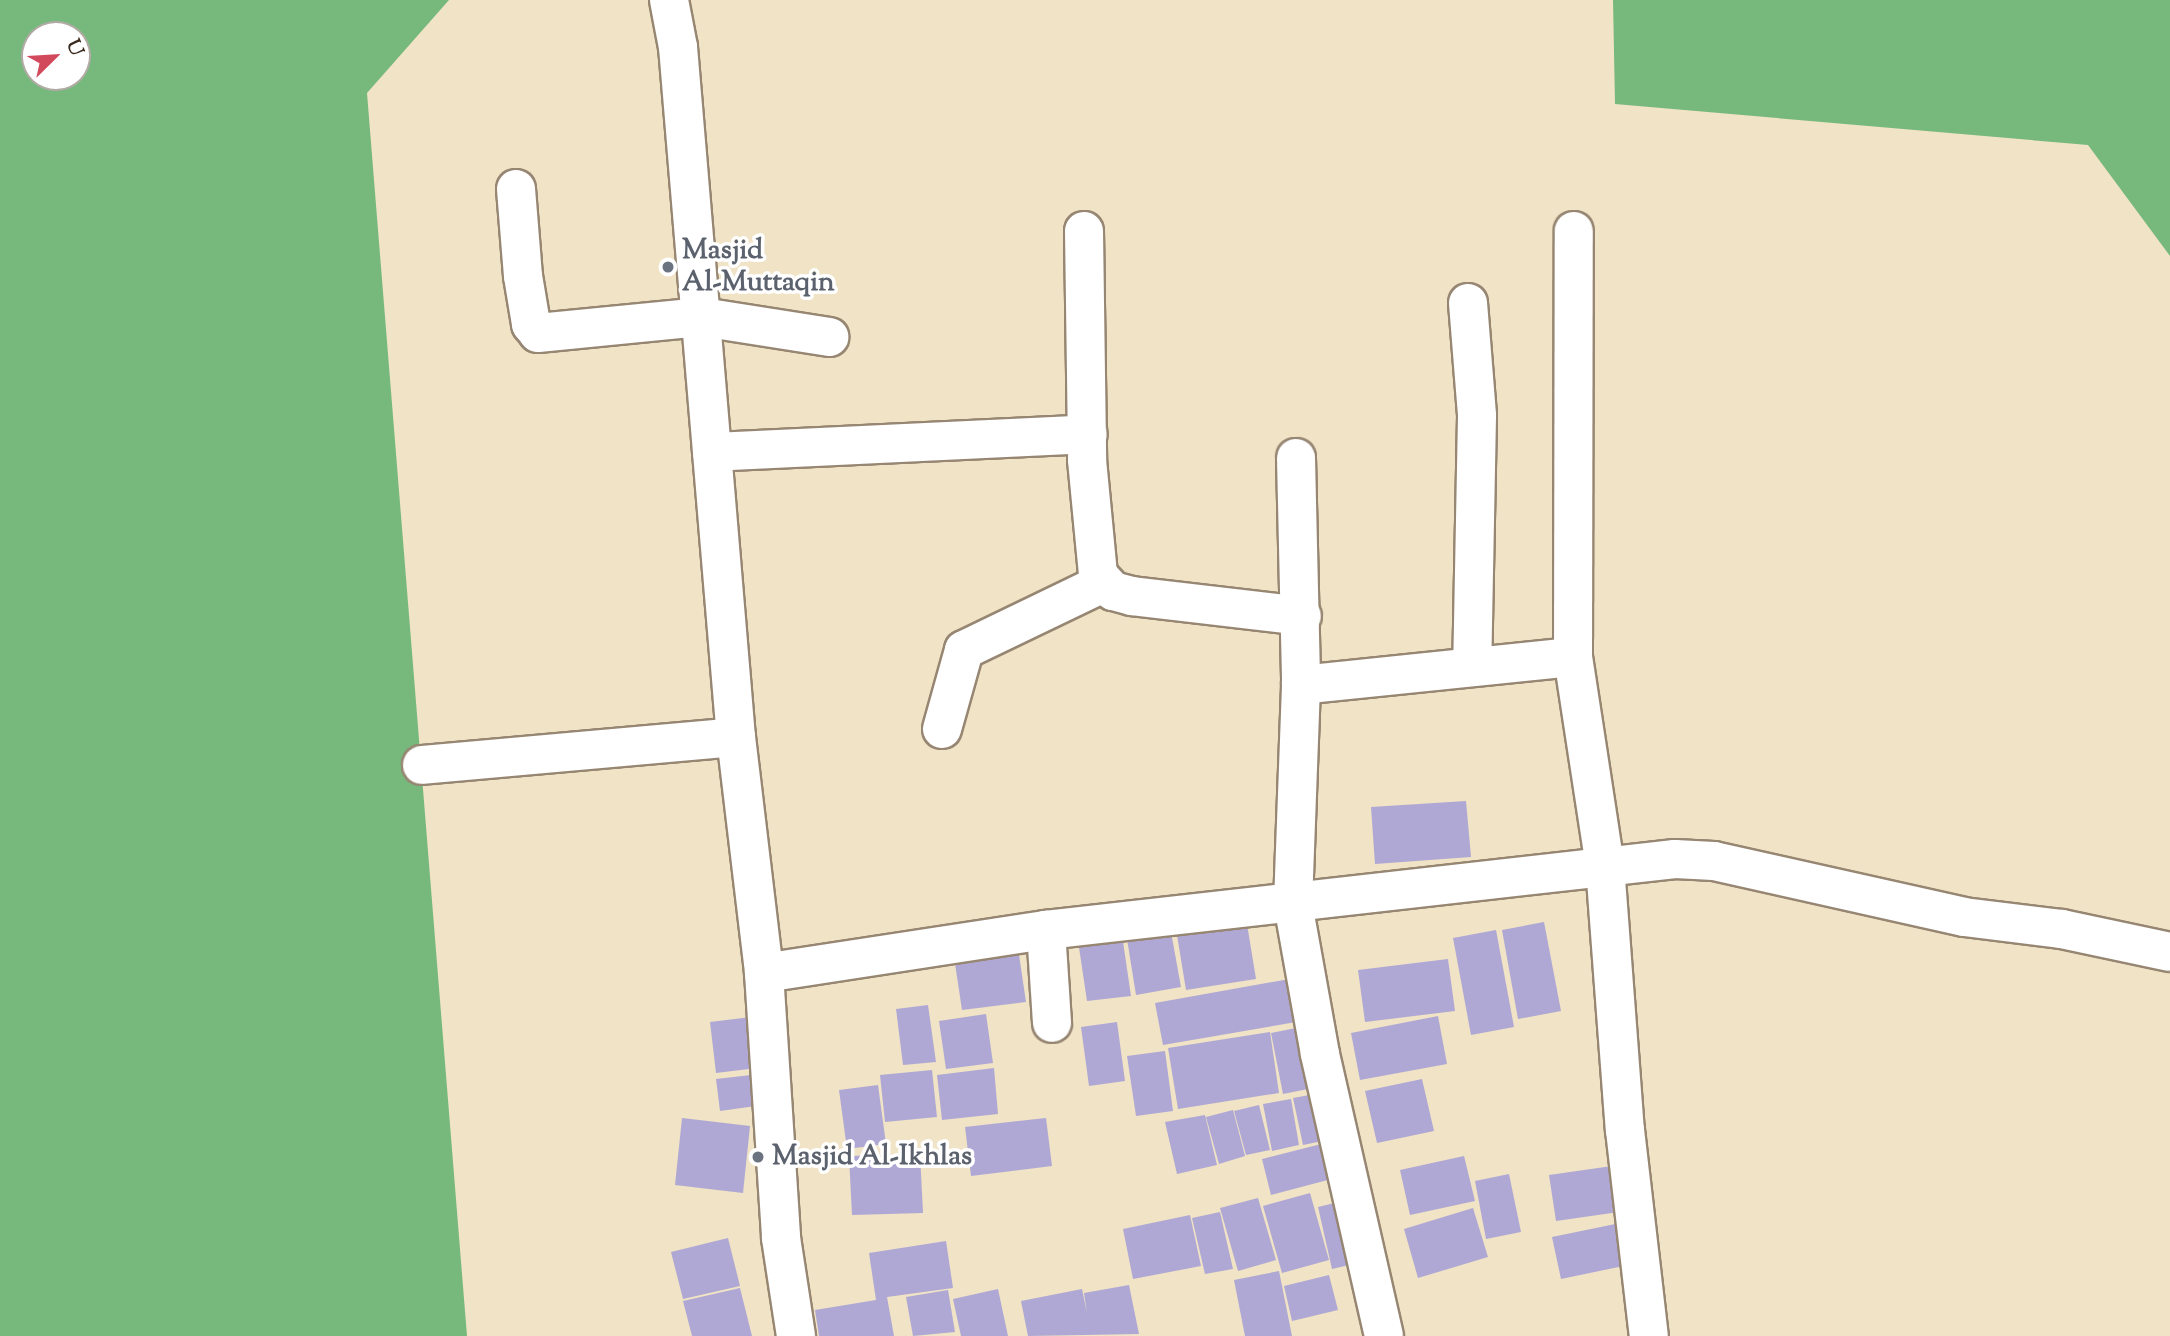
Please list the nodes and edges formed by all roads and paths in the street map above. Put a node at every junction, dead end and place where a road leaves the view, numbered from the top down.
1 (669, 0) edge
2 (516, 190) dead end
3 (1084, 231) dead end
4 (1574, 231) dead end
5 (1468, 303) dead end
6 (702, 317) junction
7 (828, 338) dead end
8 (1088, 434) junction
9 (712, 452) junction
10 (1296, 458) dead end
11 (1103, 583) junction
12 (1302, 616) junction
13 (1573, 657) junction
14 (1472, 667) junction
15 (1301, 685) junction
16 (942, 729) dead end
17 (736, 737) junction
18 (422, 765) dead end
19 (1605, 866) junction
20 (1293, 904) junction
21 (1046, 930) junction
22 (2170, 952) edge
23 (764, 973) junction
24 (1052, 1023) dead end
25 (796, 1336) edge
26 (1384, 1336) edge
27 (1649, 1336) edge

1 - 6 street
2 - 6 street
3 - 8 street
4 - 13 street
5 - 14 street
6 - 7 street
6 - 9 street
8 - 9 street
8 - 11 street
9 - 17 street
10 - 12 street
11 - 12 street
11 - 16 street
12 - 15 street
13 - 14 street
13 - 19 street
14 - 15 street
15 - 20 street
17 - 18 street
17 - 23 street
19 - 20 street
19 - 22 street
19 - 27 street
20 - 21 street
20 - 26 street
21 - 23 street
21 - 24 street
23 - 25 street

